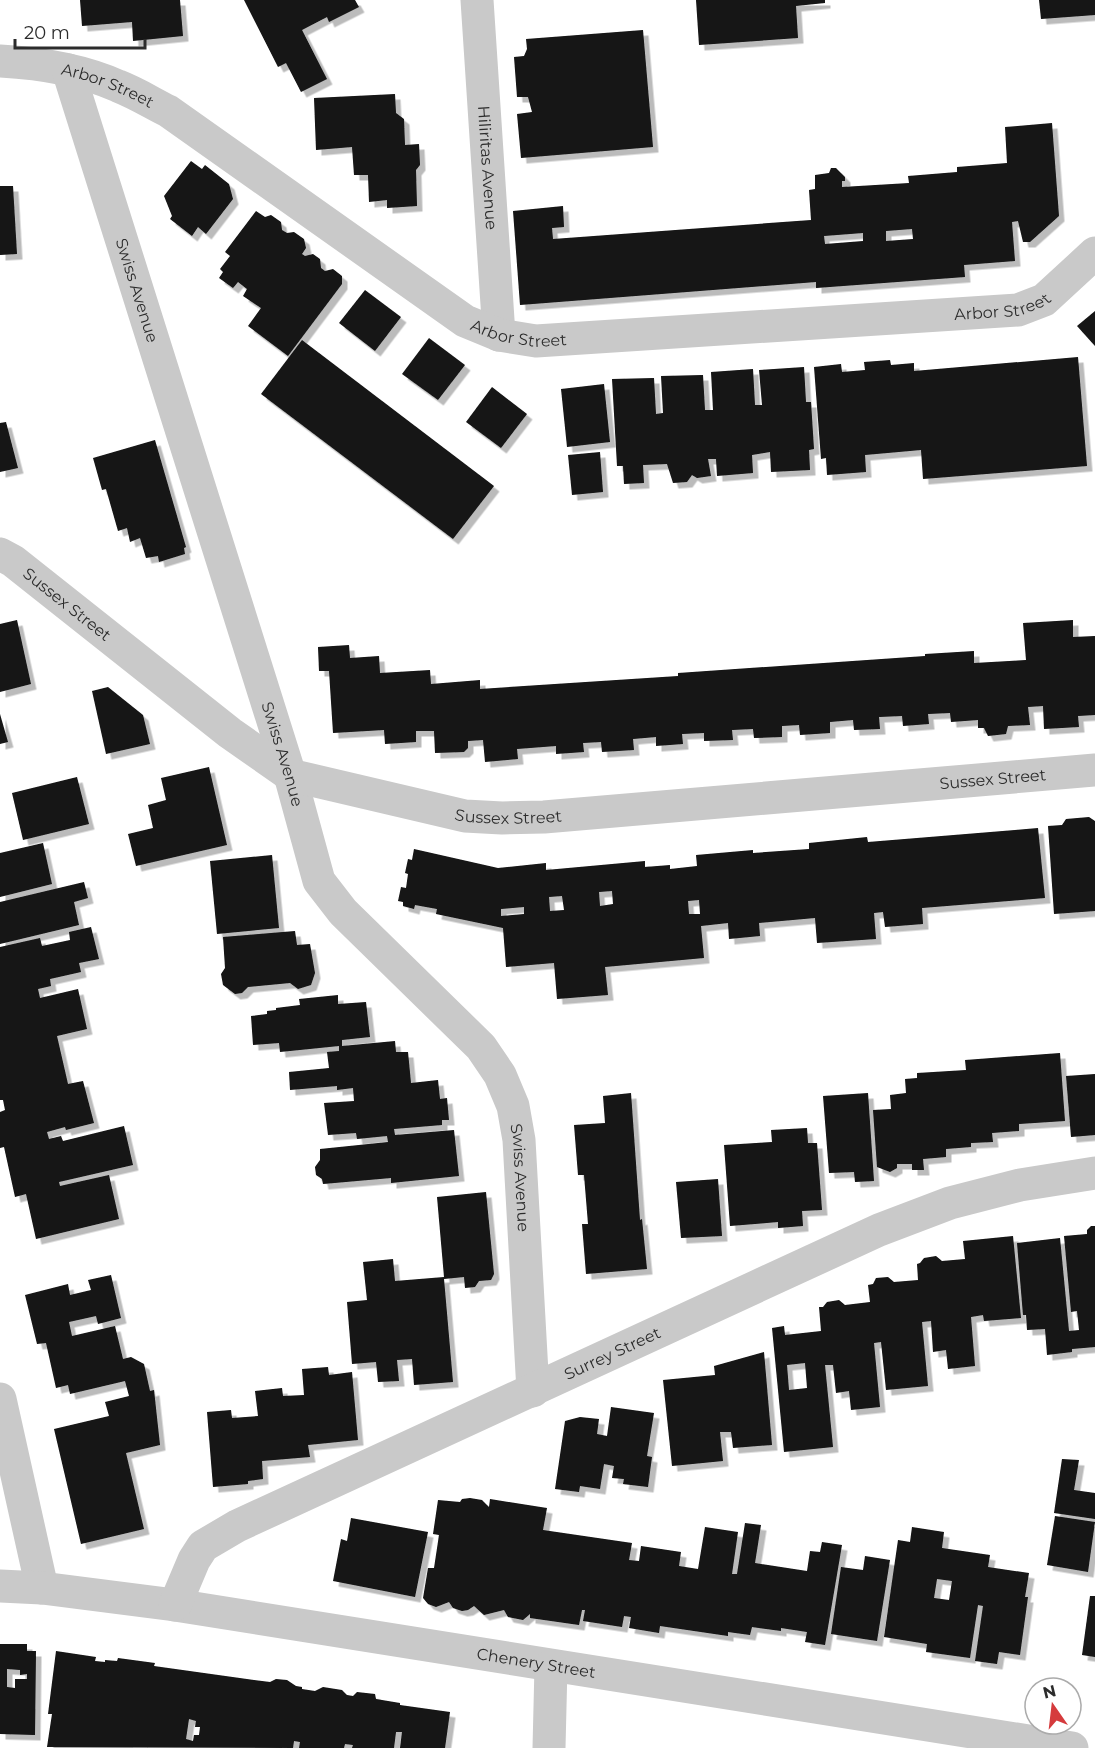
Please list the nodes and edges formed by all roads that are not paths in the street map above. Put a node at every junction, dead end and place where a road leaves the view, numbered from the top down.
1 (477, 0) edge
2 (0, 61) edge
3 (68, 70) junction
4 (1095, 253) edge
5 (499, 335) junction
6 (0, 554) edge
7 (1095, 771) edge
8 (290, 775) junction
9 (1095, 1173) edge
10 (533, 1390) junction
11 (0, 1399) edge
12 (0, 1586) edge
13 (42, 1588) junction
14 (176, 1605) junction
15 (551, 1666) junction
16 (549, 1748) edge
17 (1072, 1748) edge

1 - 5 street, Hiliritas Avenue
2 - 3 street, Arbor Street
3 - 5 street, Arbor Street
3 - 8 street, Swiss Avenue
4 - 5 street, Arbor Street
6 - 8 street, Sussex Street
7 - 8 street, Sussex Street
8 - 10 street, Swiss Avenue
9 - 10 street, Surrey Street
10 - 14 street, Surrey Street
11 - 13 street
12 - 13 street, Chenery Street
13 - 14 street, Chenery Street
14 - 15 street, Chenery Street
15 - 16 street
15 - 17 street, Chenery Street

